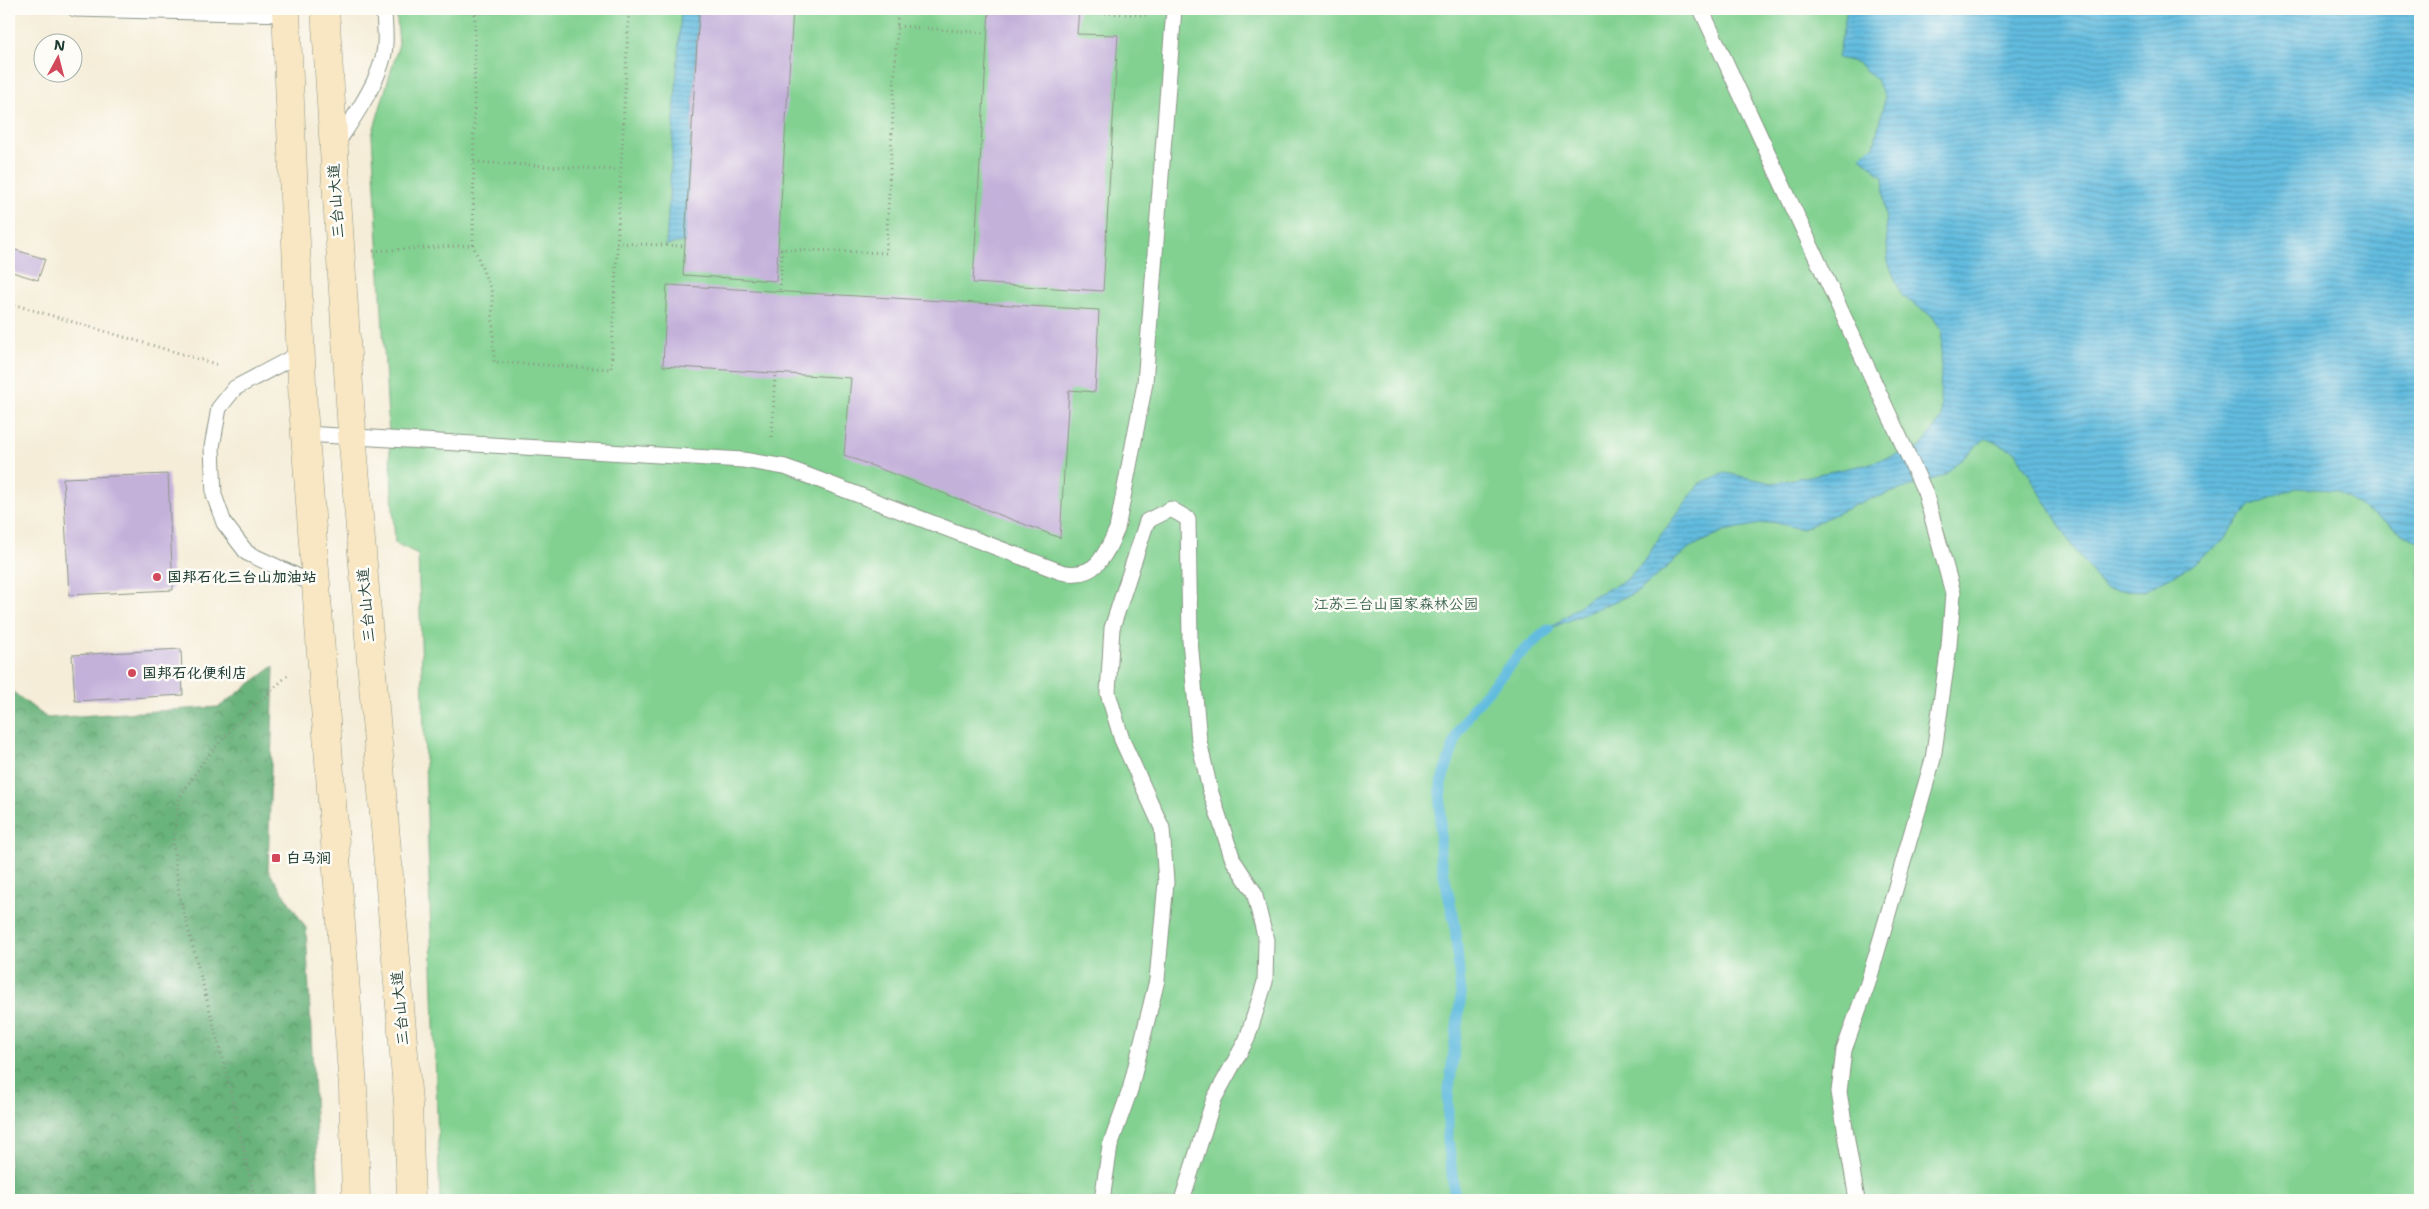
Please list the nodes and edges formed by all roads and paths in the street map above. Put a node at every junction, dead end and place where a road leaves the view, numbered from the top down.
1 (75, 9) edge
2 (325, 9) edge
3 (384, 9) edge
4 (475, 9) edge
5 (629, 9) edge
6 (898, 9) edge
7 (1701, 9) edge
8 (286, 11) edge
9 (1080, 12) dead end
10 (1173, 13) edge
11 (897, 26) junction
12 (986, 34) dead end
13 (332, 150) junction
14 (474, 162) junction
15 (619, 170) junction
16 (616, 243) junction
17 (473, 245) junction
18 (684, 246) dead end
19 (340, 254) junction
20 (780, 290) dead end
21 (9, 303) edge
22 (301, 353) junction
23 (223, 365) dead end
24 (775, 374) dead end
25 (305, 434) junction
26 (352, 436) junction
27 (770, 465) junction
28 (316, 585) junction
29 (321, 644) junction
30 (255, 1200) edge
31 (356, 1200) edge
32 (411, 1200) edge
33 (1102, 1200) edge
34 (1182, 1200) edge
35 (1856, 1200) edge

1 - 8 lane
2 - 13 main road, 三台山大道
3 - 13 lane
4 - 14 path
5 - 15 path
6 - 11 path
7 - 35 lane
8 - 22 main road
9 - 10 path
10 - 27 lane
11 - 12 path
11 - 20 path
13 - 19 main road, 三台山大道
14 - 15 path
14 - 17 path
15 - 16 path
16 - 17 path
16 - 18 path
17 - 19 path
19 - 26 main road, 三台山大道
21 - 23 path
22 - 25 main road
22 - 28 lane
24 - 27 path
25 - 26 lane
25 - 28 main road
26 - 27 lane
26 - 32 main road, 三台山大道
28 - 29 main road
29 - 30 path
29 - 31 main road
33 - 34 lane

